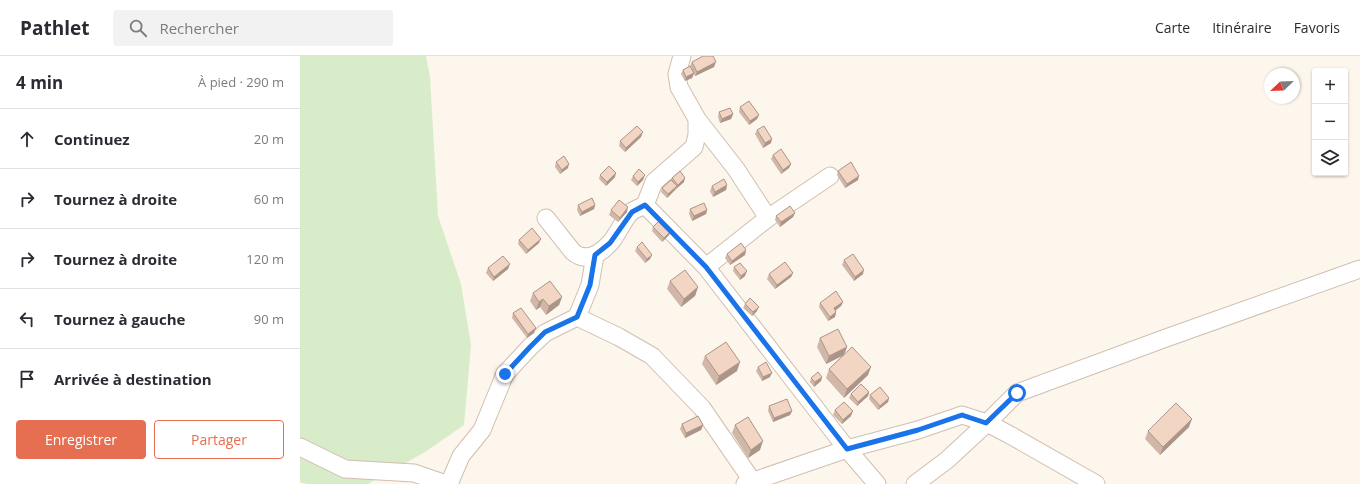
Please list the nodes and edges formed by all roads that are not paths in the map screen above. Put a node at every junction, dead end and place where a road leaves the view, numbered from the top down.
1 (682, 56) edge
2 (697, 119) junction
3 (830, 176) dead end
4 (645, 205) junction
5 (546, 218) dead end
6 (768, 218) junction
7 (595, 255) junction
8 (706, 267) junction
9 (1360, 269) edge
10 (577, 317) junction
11 (986, 423) junction
12 (300, 447) edge
13 (847, 449) junction
14 (749, 483) edge
15 (446, 484) edge
16 (449, 484) edge
17 (877, 484) edge
18 (915, 484) edge
19 (1096, 484) edge

1 - 2 street
2 - 4 street
2 - 6 street
3 - 6 street
4 - 7 street
4 - 8 street
5 - 7 street
6 - 8 street
7 - 10 street
8 - 13 street
9 - 11 street
10 - 14 street
10 - 16 street
11 - 13 street
11 - 18 street
11 - 19 street
12 - 15 street
13 - 14 street
13 - 17 street

